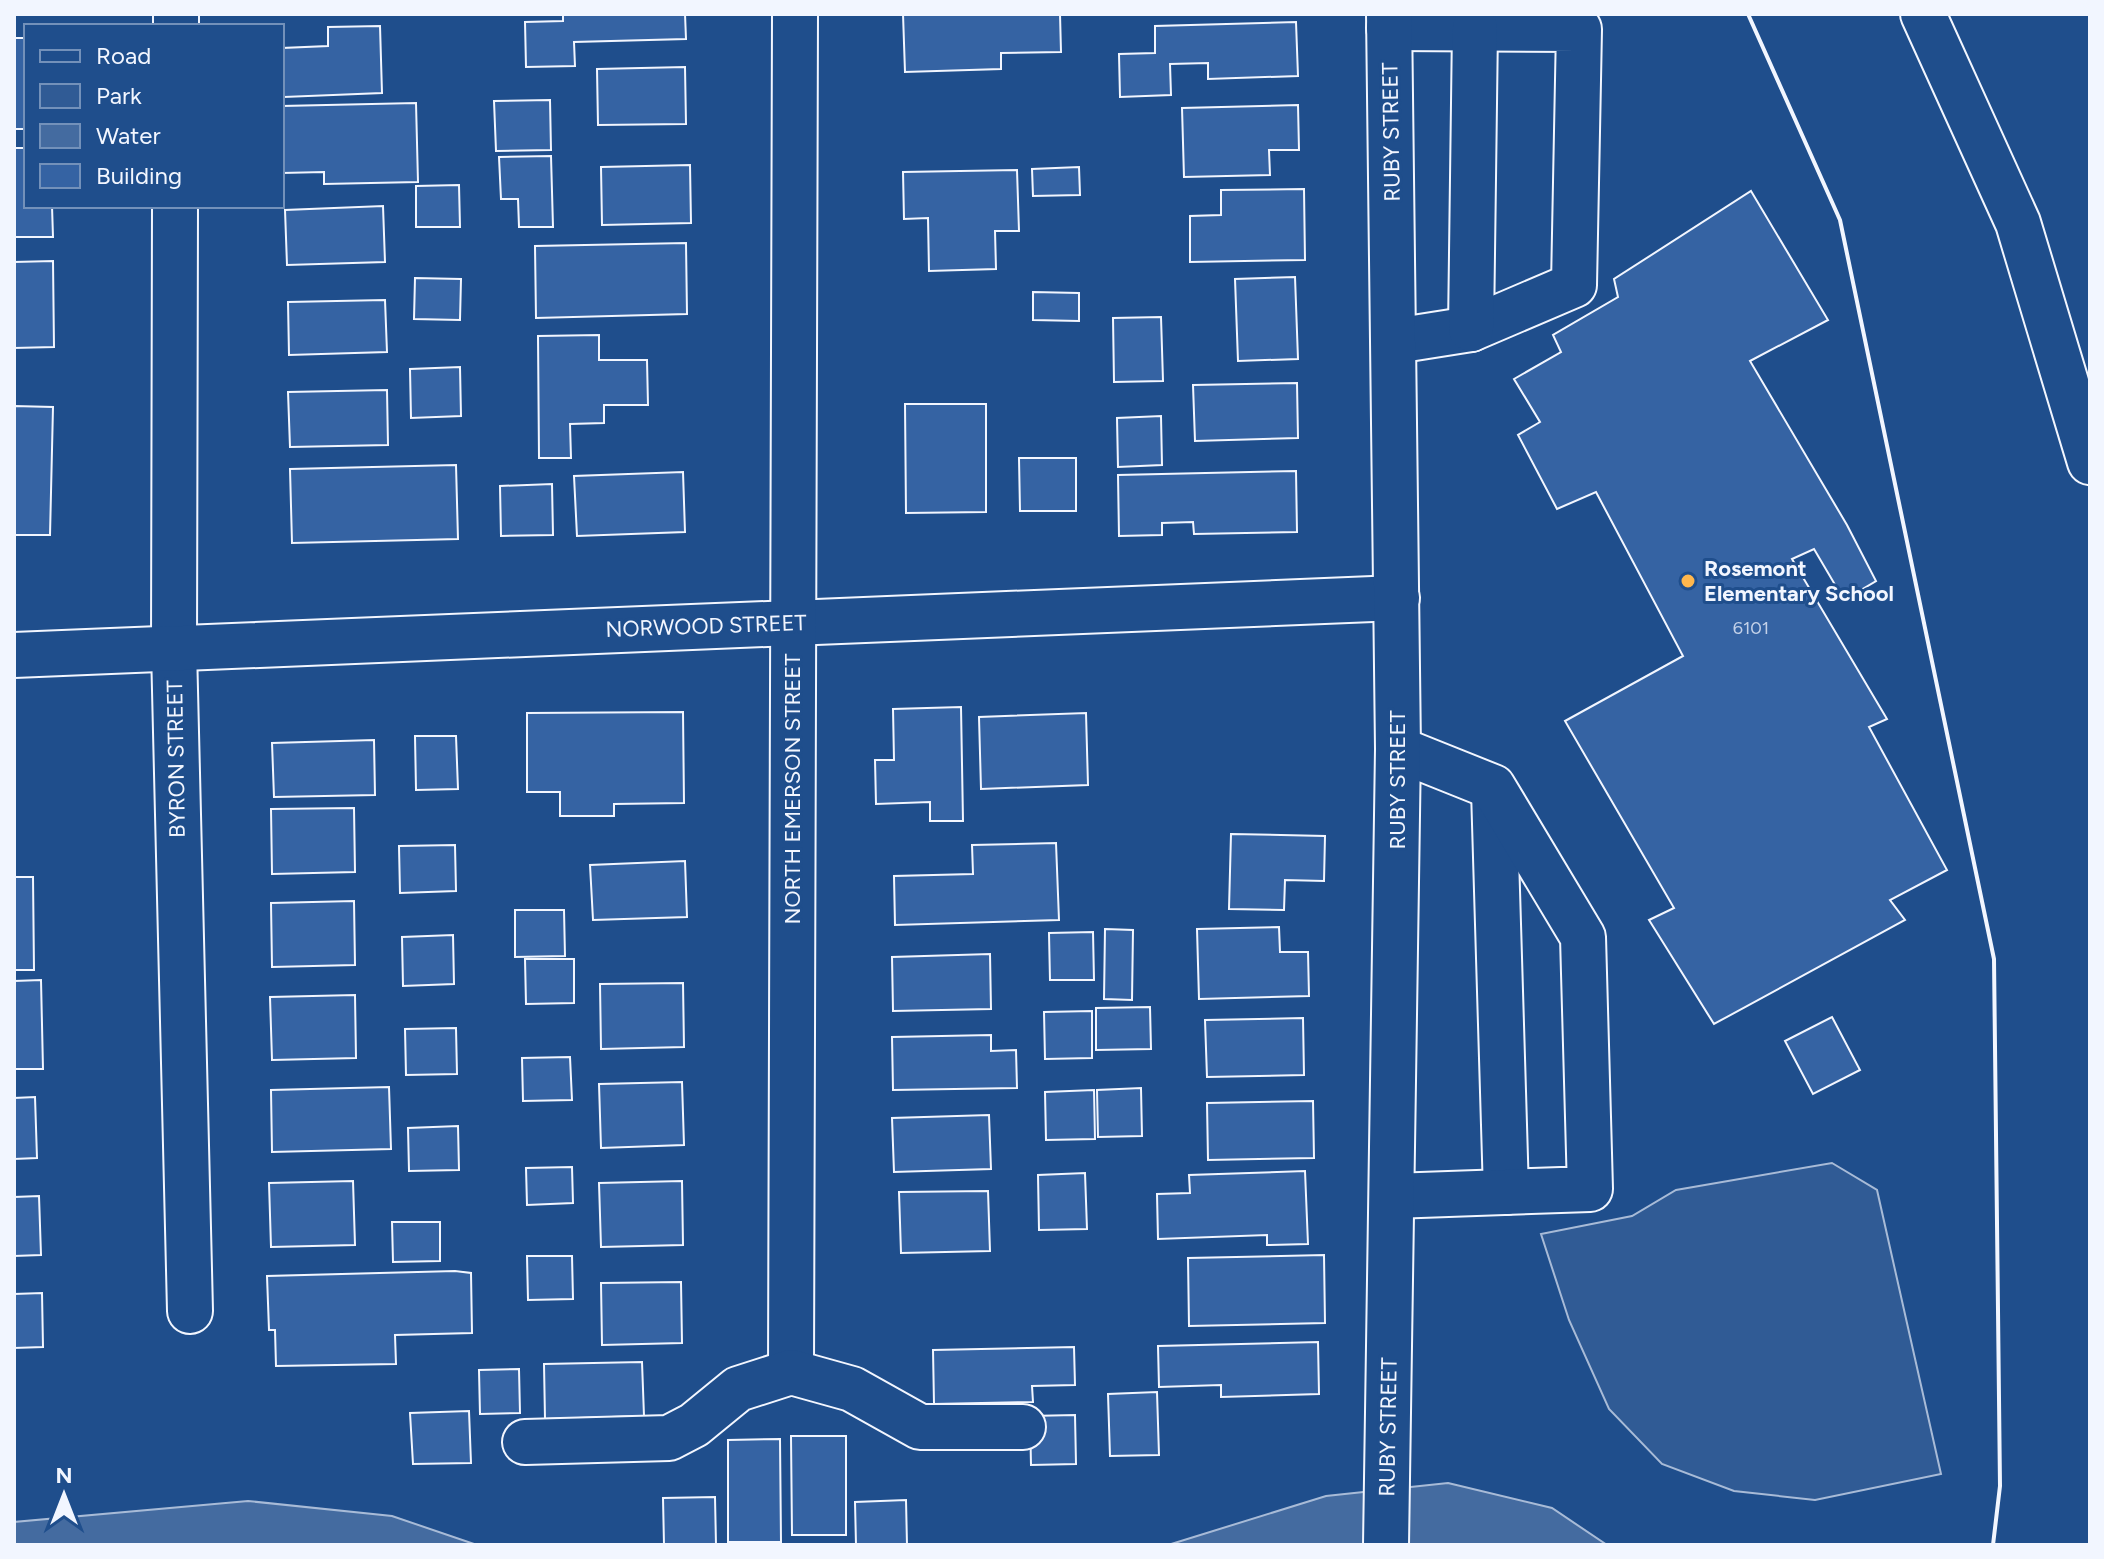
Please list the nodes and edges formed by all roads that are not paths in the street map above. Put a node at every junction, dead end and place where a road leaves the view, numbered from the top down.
1 (795, 14) edge
2 (1923, 14) edge
3 (1389, 21) edge
4 (1475, 28) junction
5 (175, 208) edge
6 (1471, 329) junction
7 (1395, 341) junction
8 (2090, 462) edge
9 (1397, 598) junction
10 (793, 623) junction
11 (174, 649) junction
12 (14, 655) edge
13 (1398, 749) junction
14 (1493, 787) junction
15 (1506, 1192) junction
16 (1392, 1196) junction
17 (190, 1311) dead end
18 (791, 1372) junction
19 (1023, 1427) dead end
20 (525, 1442) dead end
21 (1386, 1545) edge

1 - 10 main road, NORTH EMERSON STREET
2 - 8 main road
3 - 4 main road
3 - 7 main road, RUBY STREET
4 - 6 main road
4 - 6 main road
5 - 11 main road, BYRON STREET
6 - 7 main road
7 - 9 main road, RUBY STREET
9 - 10 main road, NORWOOD STREET
9 - 13 main road, RUBY STREET
10 - 11 main road, NORWOOD STREET
10 - 18 main road, NORTH EMERSON STREET
11 - 12 main road, NORWOOD STREET
11 - 17 main road, BYRON STREET
13 - 14 main road
13 - 16 main road, RUBY STREET
14 - 15 main road
14 - 15 main road
15 - 16 main road
16 - 21 main road, RUBY STREET
18 - 19 main road
18 - 20 main road

